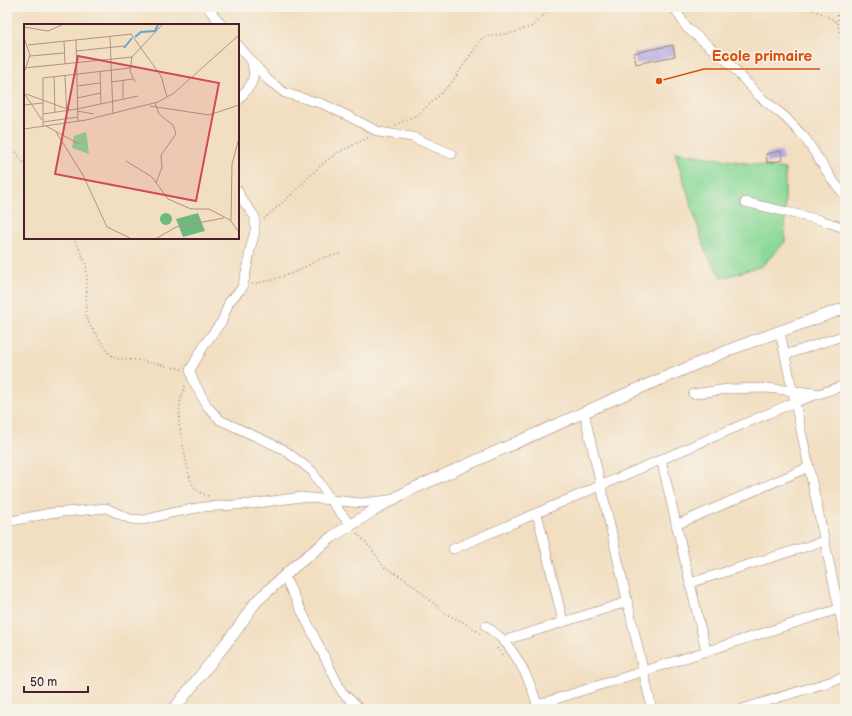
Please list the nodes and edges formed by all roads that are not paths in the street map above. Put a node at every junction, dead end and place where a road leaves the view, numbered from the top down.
1 (207, 7) edge
2 (674, 7) edge
3 (221, 24) edge
4 (239, 46) edge
5 (252, 61) junction
6 (239, 98) edge
7 (452, 154) dead end
8 (239, 193) edge
9 (845, 195) edge
10 (745, 202) dead end
11 (845, 228) edge
12 (845, 308) edge
13 (780, 332) junction
14 (845, 335) edge
15 (784, 355) junction
16 (845, 386) edge
17 (845, 390) edge
18 (792, 391) junction
19 (828, 391) junction
20 (693, 394) dead end
21 (795, 402) junction
22 (584, 412) junction
23 (661, 459) junction
24 (809, 467) junction
25 (600, 485) junction
26 (330, 499) junction
27 (391, 500) junction
28 (537, 512) junction
29 (7, 522) edge
30 (350, 525) junction
31 (676, 525) junction
32 (824, 541) junction
33 (453, 549) dead end
34 (284, 576) junction
35 (690, 583) junction
36 (628, 602) junction
37 (842, 608) edge
38 (563, 622) junction
39 (484, 630) road end
40 (845, 637) edge
41 (503, 641) junction
42 (706, 651) junction
43 (643, 671) junction
44 (845, 677) edge
45 (537, 707) edge
46 (174, 709) edge
47 (360, 709) edge
48 (652, 709) edge
49 (742, 709) edge

1 - 3 street
2 - 9 street
4 - 5 street
5 - 6 street
5 - 7 street
8 - 26 street
10 - 11 street
12 - 13 street
13 - 15 street
13 - 22 street
14 - 15 street
15 - 18 street
16 - 19 street
17 - 19 street
18 - 19 street
18 - 20 street
18 - 21 street
19 - 21 street
21 - 23 street
21 - 24 street
22 - 25 street
22 - 27 street
23 - 25 street
23 - 31 street
24 - 31 street
24 - 32 street
25 - 28 street
25 - 36 street
26 - 27 street
26 - 29 street
26 - 30 street
27 - 30 street
28 - 33 street
28 - 38 street
30 - 34 street
31 - 35 street
32 - 35 street
32 - 37 street
34 - 46 street
34 - 47 street
35 - 42 street
36 - 38 street
36 - 43 street
37 - 40 street
37 - 42 street
38 - 41 street
39 - 41 street
41 - 45 street
42 - 43 street
43 - 45 street
43 - 48 street
44 - 49 street

